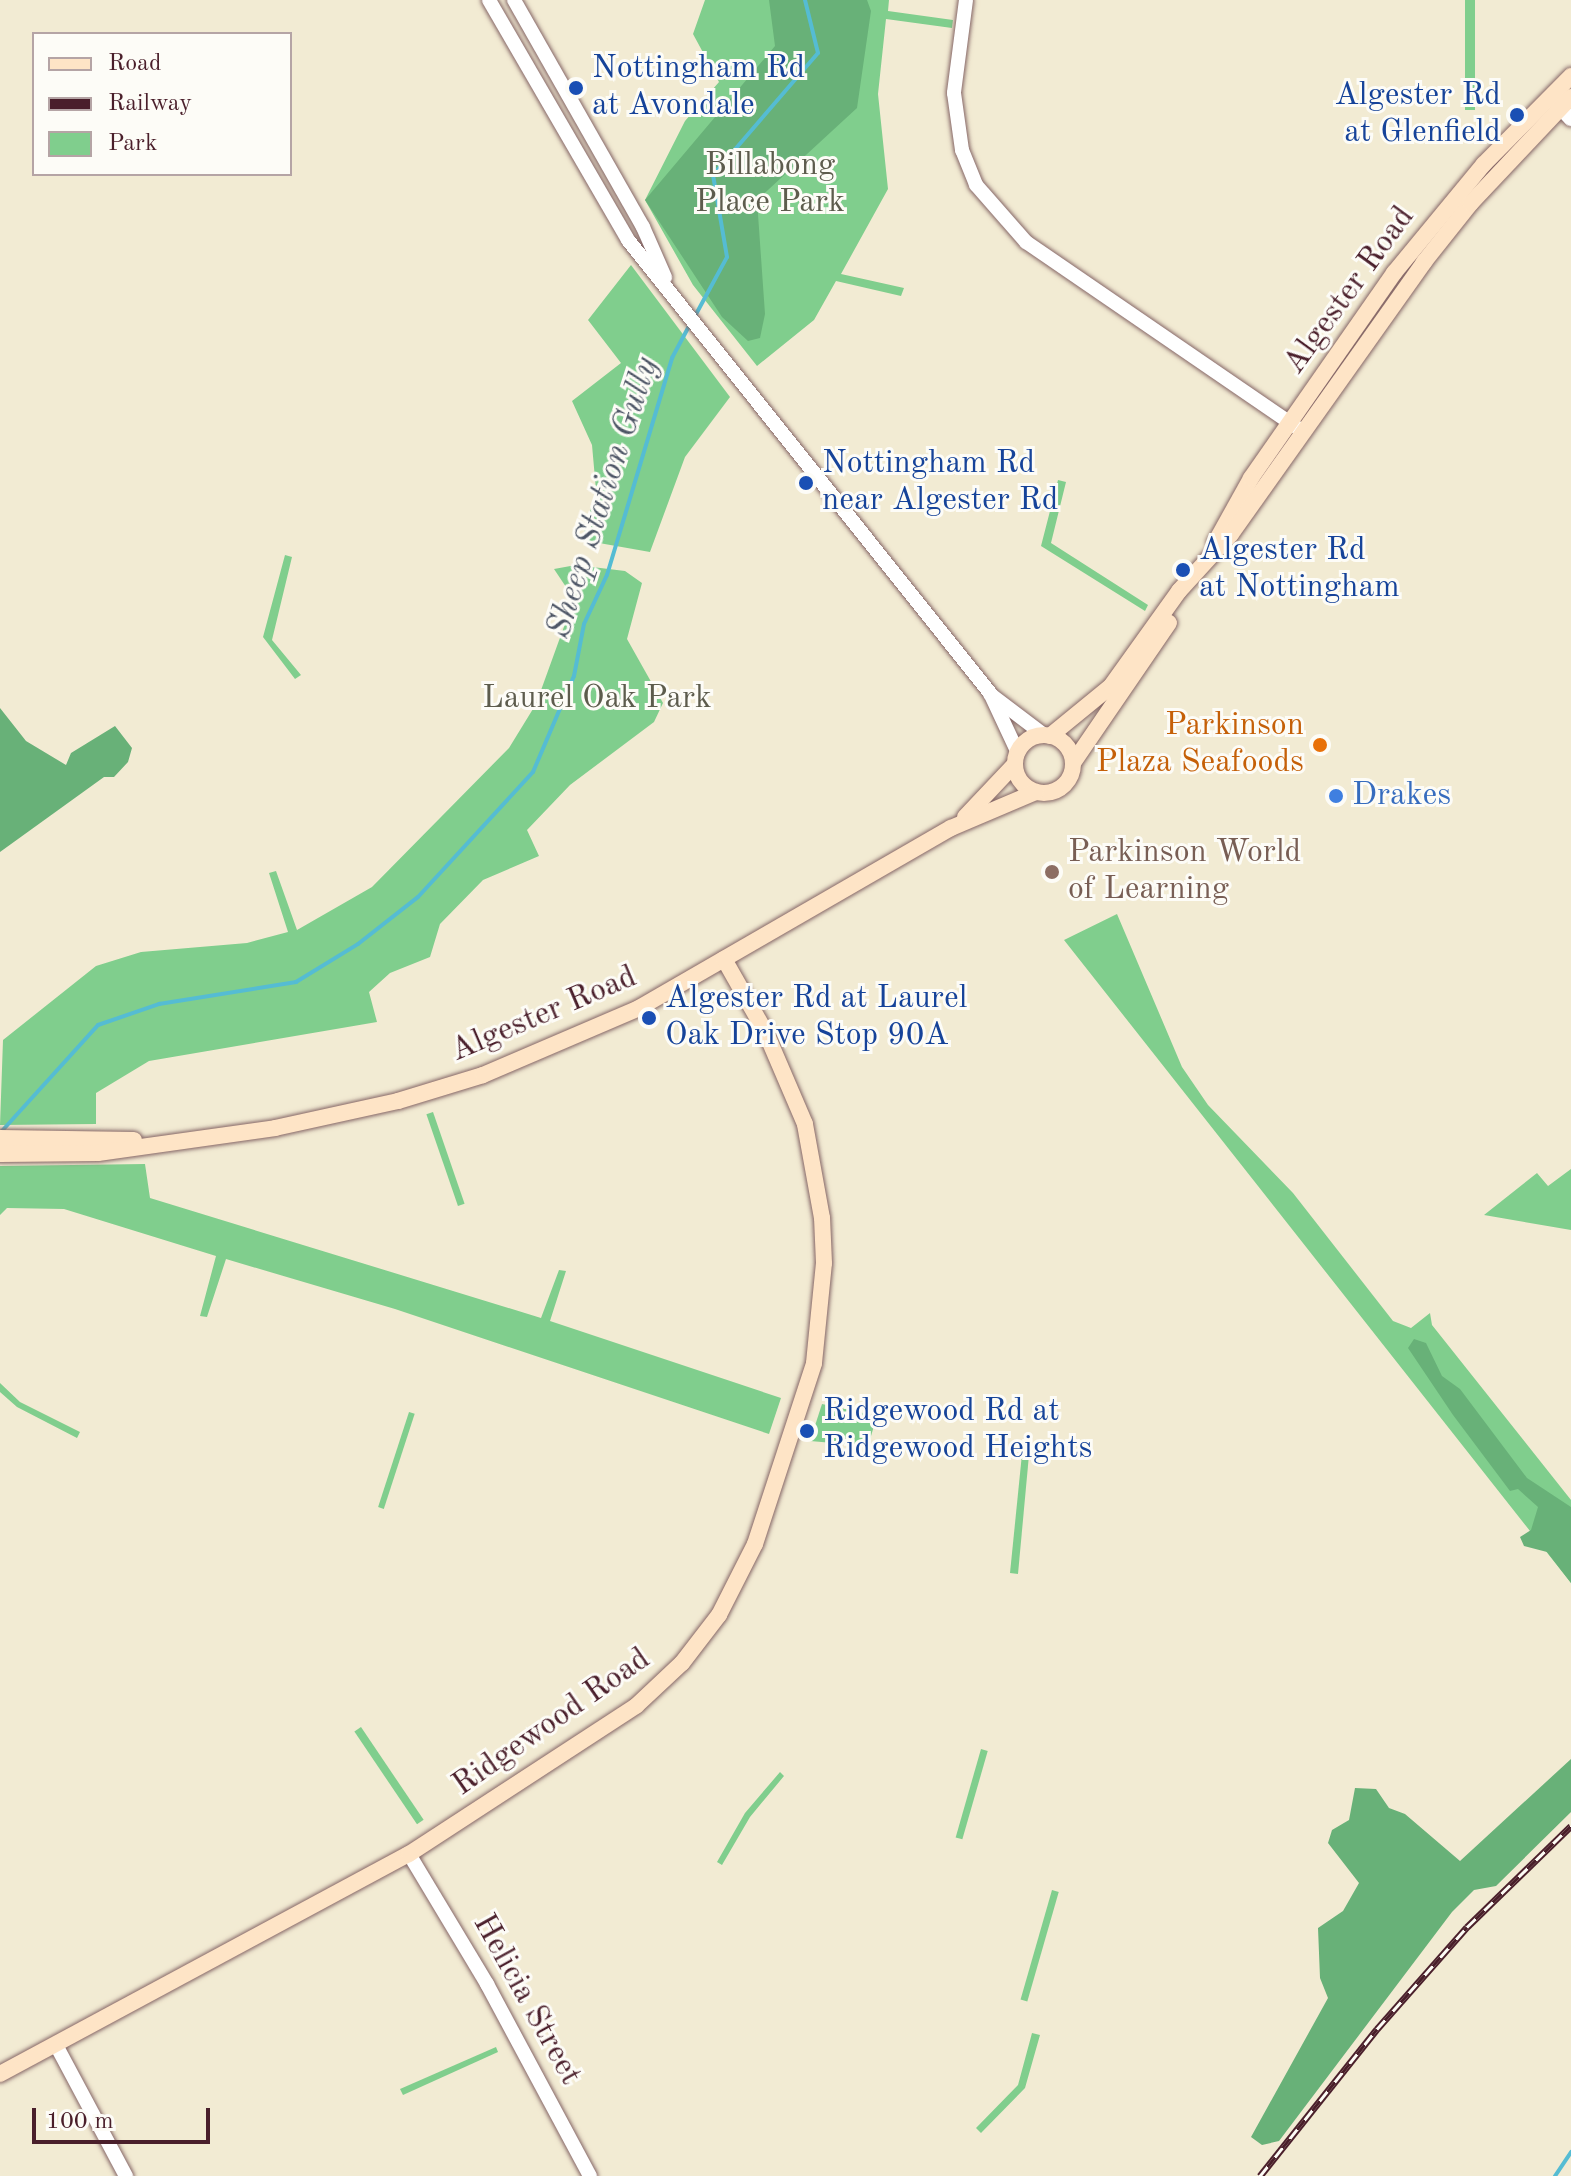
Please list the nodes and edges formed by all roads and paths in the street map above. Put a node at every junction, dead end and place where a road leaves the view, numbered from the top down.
1 (489, 0) edge
2 (514, 0) edge
3 (966, 0) edge
4 (1571, 76) edge
5 (1563, 105) edge
6 (672, 292) junction
7 (1296, 427) junction
8 (1193, 580) junction
9 (990, 693) junction
10 (1047, 736) junction
11 (1016, 758) junction
12 (1073, 763) junction
13 (1036, 792) junction
14 (951, 828) junction
15 (724, 959) junction
16 (0, 1138) edge
17 (169, 1142) junction
18 (7, 1155) edge
19 (409, 1854) junction
20 (56, 2045) junction
21 (0, 2074) edge
22 (126, 2176) edge
23 (590, 2176) edge

1 - 6 street
2 - 6 street
3 - 7 street
4 - 5 main road, Algester Road
5 - 7 main road, Algester Road
6 - 9 street
7 - 8 main road, Algester Road
8 - 10 main road, Algester Road
8 - 12 main road, Algester Road
9 - 10 street
9 - 11 street
10 - 11 main road
10 - 12 main road
11 - 13 main road
11 - 14 main road, Algester Road
12 - 13 main road
13 - 14 main road, Algester Road
14 - 15 main road, Algester Road
15 - 17 main road, Algester Road
15 - 19 main road, Ridgewood Road
16 - 17 main road, Algester Road
17 - 18 main road, Algester Road
19 - 20 main road, Ridgewood Road
19 - 23 street, Helicia Street
20 - 21 main road, Ridgewood Road
20 - 22 street

